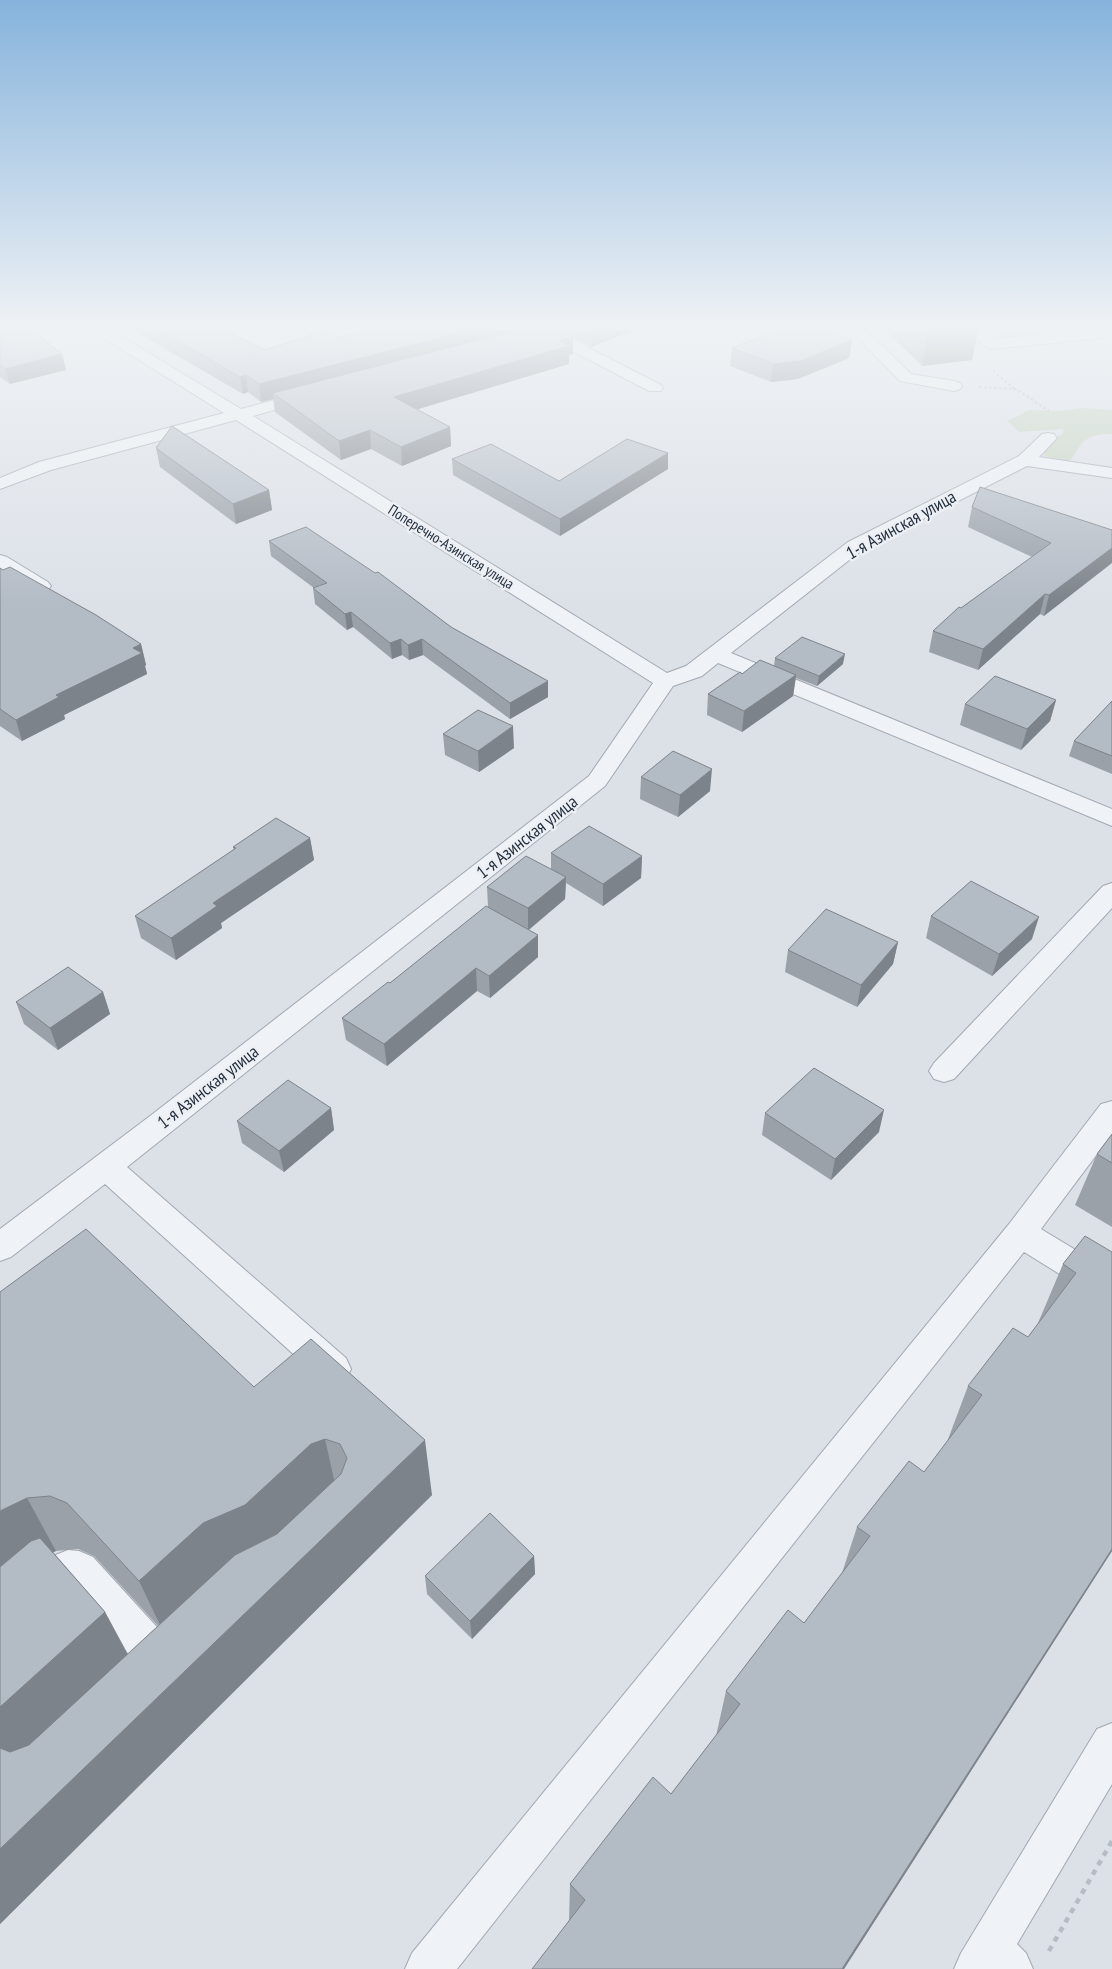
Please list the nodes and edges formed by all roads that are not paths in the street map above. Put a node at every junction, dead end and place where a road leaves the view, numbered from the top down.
1 (212, 421) edge
2 (249, 421) edge
3 (1048, 438) road end
4 (1025, 460) junction
5 (1112, 473) edge
6 (0, 484) edge
7 (0, 561) edge
8 (60, 597) edge
9 (715, 654) junction
10 (664, 681) junction
11 (1112, 818) edge
12 (1112, 892) edge
13 (944, 1071) dead end
14 (1112, 1112) edge
15 (105, 1166) junction
16 (1020, 1233) junction
17 (0, 1247) edge
18 (1112, 1289) edge
19 (358, 1391) edge
20 (0, 1617) edge
21 (162, 1662) edge
22 (1112, 1744) edge
23 (1005, 1962) edge
24 (428, 1969) edge

1 - 6 street
2 - 10 street, Поперечно-Азинская улица
3 - 4 street, 1-я Азинская улица
4 - 5 street
4 - 9 street, 1-я Азинская улица
7 - 8 street
9 - 10 street, 1-я Азинская улица
9 - 11 street
10 - 15 street, 1-я Азинская улица
12 - 13 street
14 - 16 street
15 - 17 street, 1-я Азинская улица
15 - 19 street
16 - 18 street
16 - 24 street
20 - 21 street
22 - 23 street

